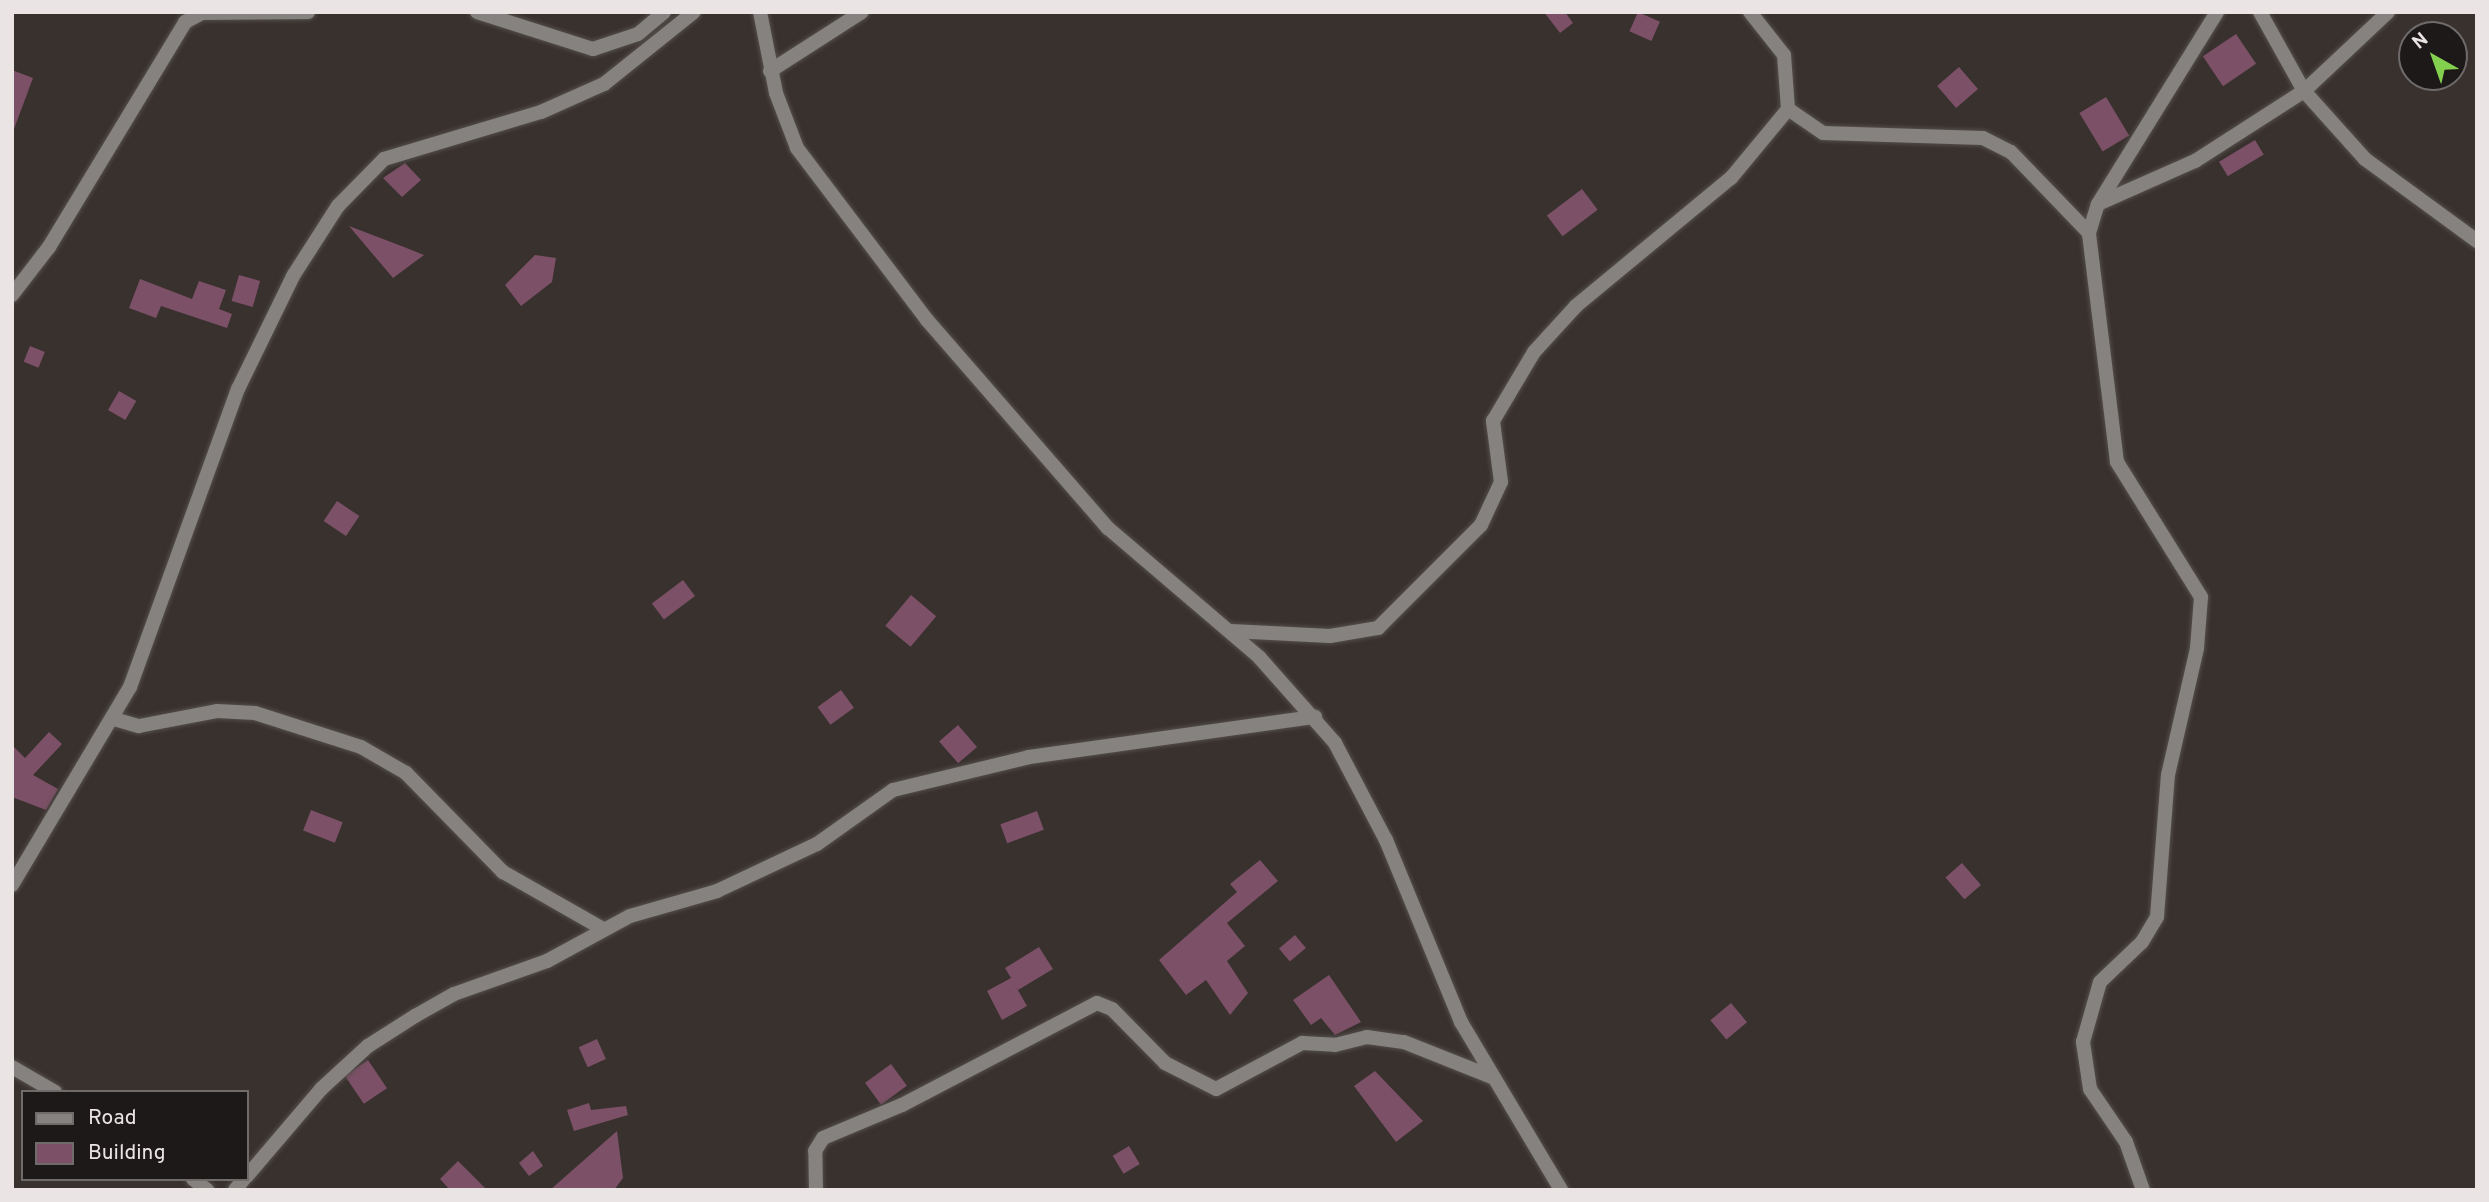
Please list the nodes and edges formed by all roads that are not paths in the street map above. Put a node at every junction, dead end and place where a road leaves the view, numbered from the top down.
1 (308, 12) edge
2 (477, 12) edge
3 (663, 12) edge
4 (694, 12) edge
5 (760, 12) edge
6 (862, 12) edge
7 (1751, 12) edge
8 (2217, 12) edge
9 (2260, 12) edge
10 (2388, 12) edge
11 (770, 71) junction
12 (2304, 92) junction
13 (1788, 109) junction
14 (2098, 204) junction
15 (2089, 233) junction
16 (2477, 241) edge
17 (12, 295) edge
18 (1231, 631) junction
19 (1315, 716) junction
20 (114, 719) junction
21 (12, 886) edge
22 (603, 929) junction
23 (12, 1067) edge
24 (1492, 1077) junction
25 (52, 1090) edge
26 (248, 1175) edge
27 (816, 1190) edge
28 (1561, 1190) edge
29 (2143, 1190) edge

1 - 17 street
2 - 3 street
4 - 20 street
5 - 11 street
6 - 11 street
7 - 13 street
8 - 14 street
9 - 12 street
10 - 12 street
11 - 18 street
12 - 14 street
12 - 16 street
13 - 15 street
13 - 18 street
14 - 15 street
15 - 29 street
18 - 19 street
19 - 22 street
19 - 24 street
20 - 21 street
20 - 22 street
22 - 26 street
23 - 25 street
24 - 27 street
24 - 28 street

